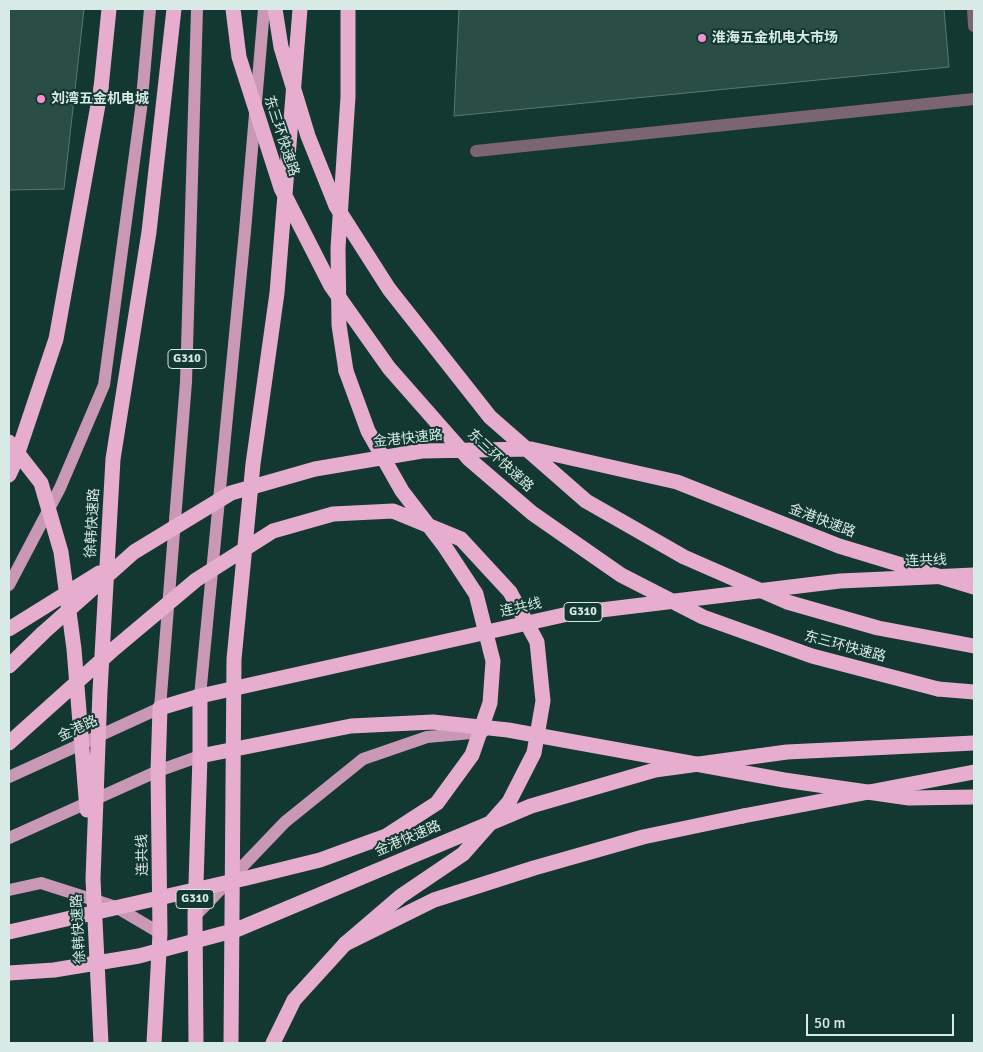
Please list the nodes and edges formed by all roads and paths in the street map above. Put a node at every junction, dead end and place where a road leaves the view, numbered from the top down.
1 (109, 9) edge
2 (150, 9) edge
3 (174, 9) edge
4 (197, 9) edge
5 (233, 9) edge
6 (264, 9) edge
7 (275, 9) edge
8 (300, 9) edge
9 (348, 9) edge
10 (973, 9) edge
11 (974, 26) edge
12 (974, 99) edge
13 (476, 151) dead end
14 (9, 442) edge
15 (9, 475) edge
16 (134, 552) junction
17 (974, 575) edge
18 (9, 585) edge
19 (974, 587) edge
20 (9, 628) edge
21 (974, 646) edge
22 (9, 666) edge
23 (974, 692) edge
24 (200, 696) junction
25 (160, 708) junction
26 (508, 730) junction
27 (9, 743) edge
28 (974, 743) edge
29 (200, 756) junction
30 (158, 771) junction
31 (974, 772) edge
32 (9, 777) edge
33 (974, 797) edge
34 (9, 838) edge
35 (93, 879) junction
36 (9, 890) edge
37 (195, 916) junction
38 (9, 932) edge
39 (160, 934) junction
40 (344, 944) junction
41 (9, 972) edge
42 (101, 1043) edge
43 (154, 1043) edge
44 (196, 1043) edge
45 (230, 1043) edge
46 (273, 1043) edge

1 - 15 highway, bridge
2 - 18 main road
3 - 35 highway, 徐韩快速路, bridge
4 - 25 main road, G310
5 - 23 highway, 东三环快速路, bridge
6 - 24 main road
7 - 21 highway, 东三环快速路, bridge
8 - 45 highway, bridge
9 - 38 highway, bridge
10 - 11 street
12 - 13 street
14 - 35 highway, bridge
16 - 19 highway, 金港快速路, bridge
16 - 20 highway, bridge
16 - 22 highway, 金港快速路, bridge
17 - 24 highway, 连共线 / G310
24 - 25 highway, 连共线 / G310
24 - 29 highway, G310
25 - 30 highway, 连共线 / G310
25 - 32 main road, 金港路
26 - 29 highway
26 - 33 highway
26 - 37 main road
27 - 40 highway, bridge
28 - 41 highway, 金港快速路, bridge
29 - 30 main road
29 - 37 highway, G310
30 - 34 main road
30 - 39 highway, 连共线 / G310
31 - 40 highway, bridge
35 - 42 highway, 徐韩快速路, bridge
36 - 39 main road
37 - 44 highway, G310
39 - 43 highway, 连共线 / G310
40 - 46 highway

